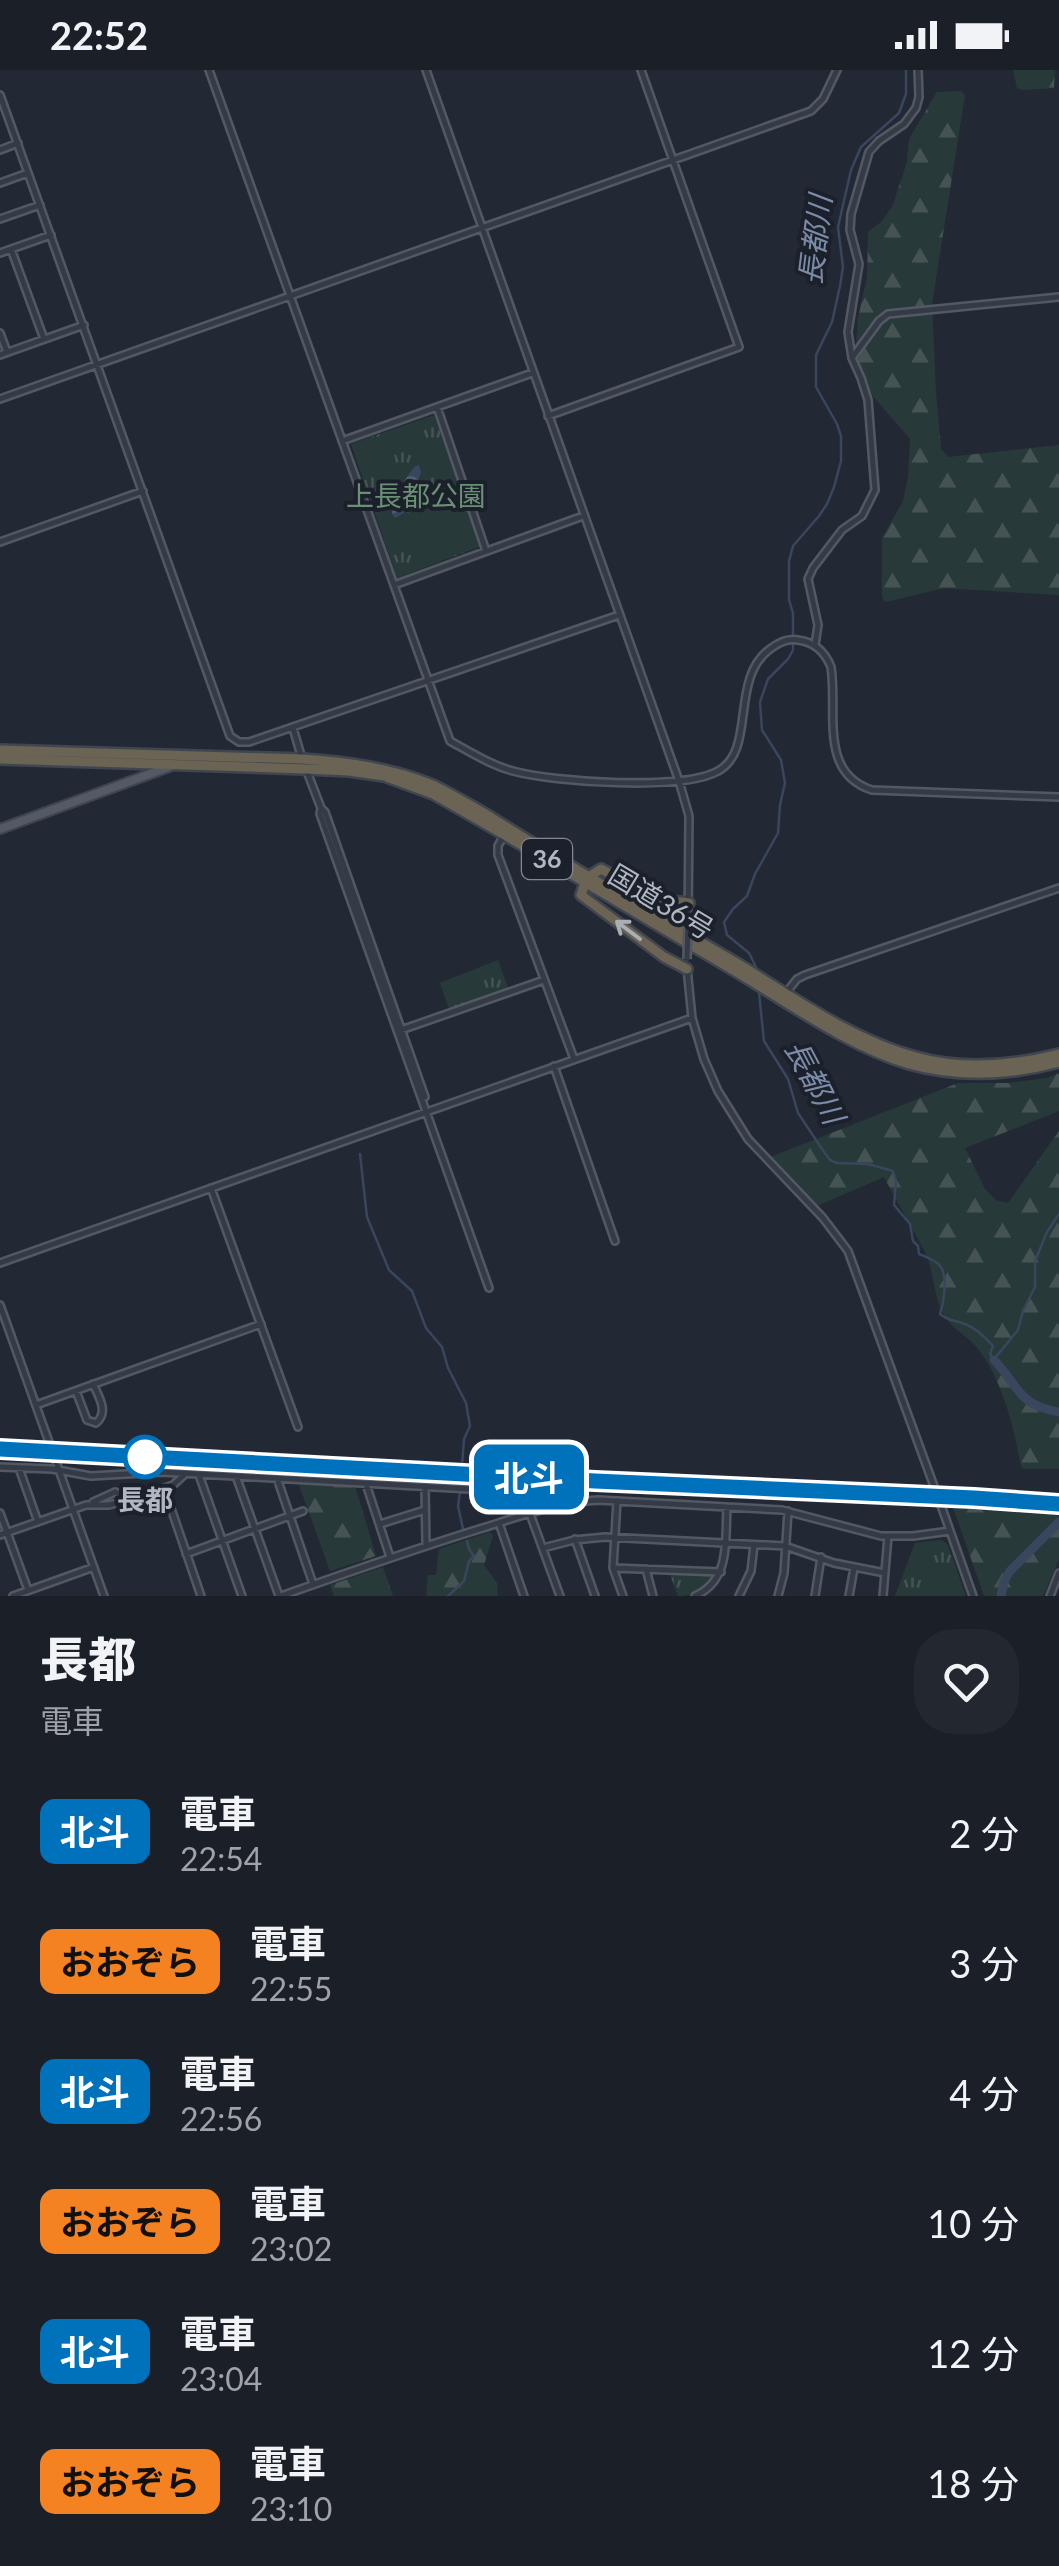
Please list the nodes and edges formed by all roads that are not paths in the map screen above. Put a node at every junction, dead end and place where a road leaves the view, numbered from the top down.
1 (209, 70) edge
2 (426, 70) edge
3 (640, 70) edge
4 (837, 70) edge
5 (918, 70) edge
6 (0, 96) edge
7 (3, 115) edge
8 (18, 144) junction
9 (0, 150) edge
10 (673, 161) junction
11 (28, 173) junction
12 (0, 183) edge
13 (40, 205) junction
14 (0, 219) edge
15 (483, 228) junction
16 (51, 234) junction
17 (11, 248) junction
18 (0, 252) edge
19 (289, 295) junction
20 (1059, 296) edge
21 (84, 324) junction
22 (0, 333) edge
23 (44, 339) junction
24 (4, 354) edge
25 (852, 358) junction
26 (98, 363) junction
27 (533, 372) junction
28 (0, 398) edge
29 (436, 407) junction
30 (548, 416) junction
31 (342, 441) junction
32 (143, 491) junction
33 (583, 516) junction
34 (0, 542) edge
35 (486, 551) junction
36 (394, 585) junction
37 (619, 616) junction
38 (816, 645) junction
39 (428, 682) junction
40 (293, 728) junction
41 (0, 750) edge
42 (186, 757) junction
43 (0, 759) edge
44 (304, 764) junction
45 (174, 765) junction
46 (678, 781) junction
47 (1059, 797) edge
48 (0, 830) edge
49 (506, 832) junction
50 (587, 879) junction
51 (1059, 888) edge
52 (689, 903) junction
53 (687, 964) junction
54 (544, 980) junction
55 (786, 993) junction
56 (692, 1018) junction
57 (400, 1030) junction
58 (1059, 1054) edge
59 (574, 1059) junction
60 (1059, 1062) edge
61 (554, 1066) junction
62 (427, 1110) junction
63 (211, 1188) junction
64 (615, 1241) dead end
65 (0, 1263) edge
66 (489, 1288) dead end
67 (0, 1306) edge
68 (260, 1324) junction
69 (94, 1384) junction
70 (76, 1391) junction
71 (36, 1405) junction
72 (298, 1426) dead end
73 (0, 1467) edge
74 (20, 1468) junction
75 (60, 1471) junction
76 (185, 1474) junction
77 (199, 1475) junction
78 (236, 1476) junction
79 (277, 1478) junction
80 (366, 1483) junction
81 (425, 1486) junction
82 (164, 1488) junction
83 (618, 1501) junction
84 (124, 1502) junction
85 (90, 1504) junction
86 (727, 1507) junction
87 (73, 1510) junction
88 (425, 1510) junction
89 (788, 1510) junction
90 (303, 1511) dead end
91 (0, 1513) edge
92 (530, 1513) junction
93 (290, 1516) junction
94 (38, 1522) junction
95 (498, 1523) junction
96 (379, 1524) junction
97 (255, 1529) junction
98 (950, 1531) junction
99 (4, 1534) edge
100 (888, 1536) junction
101 (615, 1538) junction
102 (575, 1540) junction
103 (222, 1541) junction
104 (725, 1543) junction
105 (426, 1545) junction
106 (754, 1545) junction
107 (785, 1546) junction
108 (542, 1548) junction
109 (186, 1554) junction
110 (390, 1557) junction
111 (821, 1558) junction
112 (94, 1568) junction
113 (613, 1568) junction
114 (646, 1568) junction
115 (854, 1568) junction
116 (721, 1572) junction
117 (1059, 1572) edge
118 (885, 1573) junction
119 (314, 1584) junction
120 (28, 1590) junction
121 (13, 1596) edge
122 (104, 1596) edge
123 (201, 1596) edge
124 (242, 1596) edge
125 (280, 1596) edge
126 (524, 1596) edge
127 (560, 1596) edge
128 (594, 1596) edge
129 (624, 1596) edge
130 (653, 1596) edge
131 (696, 1596) edge
132 (740, 1596) edge
133 (778, 1596) edge
134 (815, 1596) edge
135 (848, 1596) edge
136 (882, 1596) edge
137 (973, 1596) edge
138 (1050, 1596) edge

1 - 19 street
2 - 15 street
3 - 10 street
4 - 10 street
5 - 25 street
6 - 7 street
7 - 8 street
8 - 9 street
8 - 11 street
10 - 15 street
10 - 30 street
11 - 12 street
11 - 13 street
13 - 14 street
13 - 16 street
15 - 19 street
15 - 27 street
16 - 17 street
16 - 21 street
17 - 18 street
17 - 23 street
19 - 26 street
19 - 31 street
20 - 25 street
21 - 23 street
21 - 26 street
22 - 24 street
23 - 24 street
25 - 38 street
26 - 28 street
26 - 32 street
27 - 29 street
27 - 30 street
29 - 31 street
29 - 35 street
30 - 33 street
31 - 36 street
32 - 34 street
32 - 40 street
33 - 35 street
33 - 37 street
35 - 36 street
36 - 39 street
37 - 39 street
37 - 46 street
38 - 46 street
38 - 47 street
39 - 40 street
39 - 46 street
40 - 44 street
41 - 42 highway, 国道36号 / 36
42 - 44 highway, 国道36号 / 36
42 - 45 main road
43 - 45 highway, 国道36号 / 36
44 - 45 highway, 国道36号 / 36
44 - 49 highway, 国道36号 / 36
44 - 57 street
45 - 48 main road
46 - 52 street
49 - 50 highway, 国道36号 / 36
49 - 54 street
50 - 52 highway, 36
53 -> 50 highway, 36
50 - 55 highway, 国道36号 / 36
50 - 60 highway, 国道36号 / 36
51 - 55 street
52 - 53 street, bridge
53 - 56 street
54 - 57 street
54 - 59 street
55 - 58 highway, 国道36号 / 36
56 - 59 street
56 - 98 street, bridge
57 - 62 street
59 - 61 street
61 - 62 street
61 - 64 street
62 - 63 street
62 - 66 street
63 - 65 street
63 - 68 street
67 - 71 street
68 - 69 street
68 - 72 street
69 - 70 street
69 - 70 street
70 - 71 street
71 - 75 street
73 - 74 street
74 - 75 street
74 - 94 street
75 - 76 street
75 - 87 street
76 - 77 street
76 - 82 street
77 - 78 street
77 - 103 street
78 - 79 street
78 - 97 street
79 - 80 street
79 - 93 street
80 - 81 street
80 - 96 street
81 - 88 street
81 - 92 street
82 - 84 street
82 - 109 street
83 - 86 street
83 - 92 street
83 - 101 street
84 - 85 street
84 - 85 street
85 - 87 street
86 - 89 street
86 - 104 street
87 - 94 street
87 - 112 street
88 - 96 street
88 - 105 street
89 - 100 street
89 - 107 street
90 - 93 street
91 - 99 street
92 - 95 street
92 - 108 street
93 - 97 street
93 - 119 street
94 - 99 street
95 - 105 street
95 - 126 street
96 - 110 street
97 - 103 street
97 - 125 street
98 - 100 street
98 - 137 street
99 - 120 street
100 - 118 street
101 - 102 street
101 - 104 street
101 - 113 street
102 - 108 street
102 - 128 street
103 - 109 street
103 - 124 street
104 - 106 street
104 - 116 street
105 - 110 street
106 - 107 street
106 - 132 street
107 - 111 street
107 - 133 street
108 - 127 street
109 - 123 street
110 - 119 street
111 - 115 street
111 - 134 street
112 - 120 street
112 - 122 street
113 - 114 street
113 - 129 street
114 - 116 street
114 - 130 street
115 - 118 street
115 - 135 street
116 - 131 street
117 - 138 street
118 - 136 street
119 - 125 street
120 - 121 street

